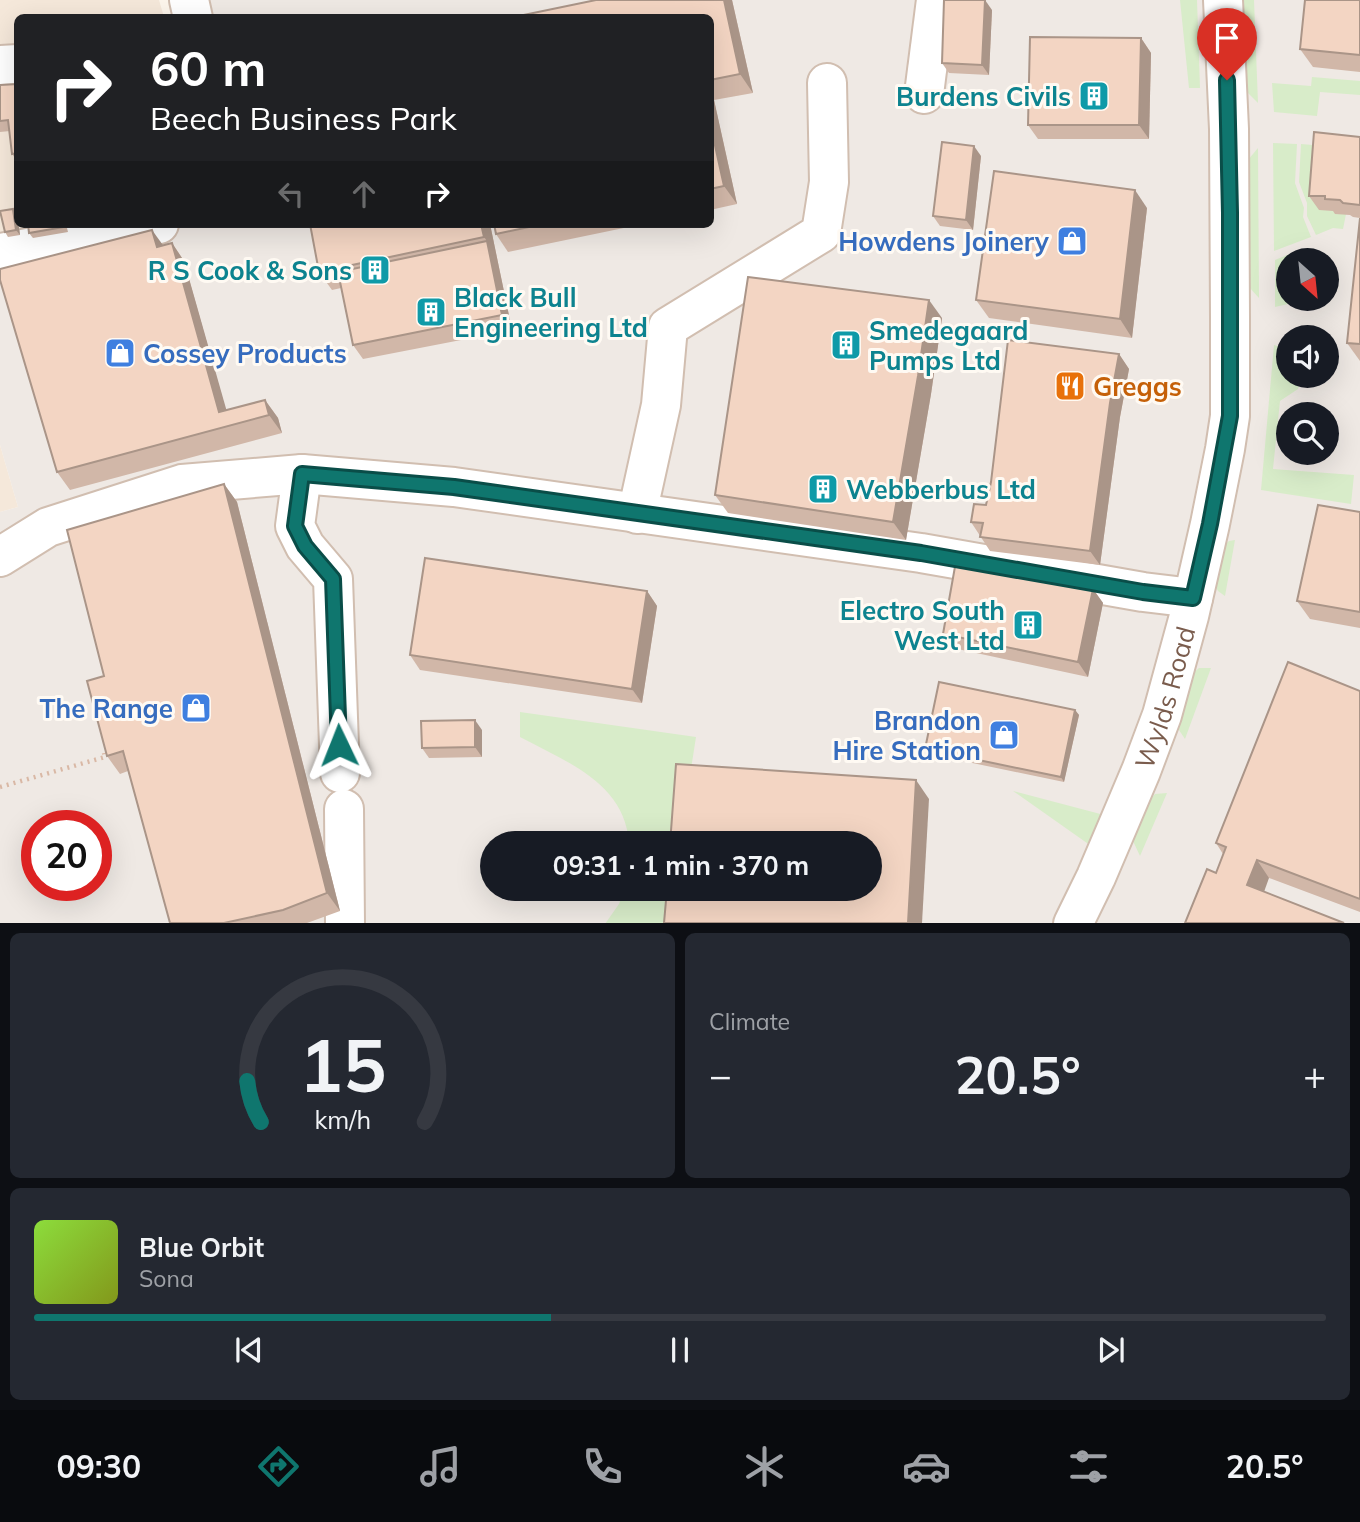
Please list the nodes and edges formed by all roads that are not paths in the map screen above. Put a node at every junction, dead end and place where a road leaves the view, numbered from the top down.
1 (936, 0) edge
2 (1223, 0) edge
3 (827, 83) dead end
4 (924, 94) dead end
5 (137, 228) edge
6 (0, 253) edge
7 (302, 474) junction
8 (637, 514) junction
9 (0, 557) edge
10 (1193, 598) junction
11 (345, 923) edge
12 (1073, 923) edge

1 - 4 street
2 - 10 street, Wylds Road
3 - 8 street
5 - 6 street
7 - 8 street
7 - 9 street
7 - 11 street
8 - 10 street
10 - 12 street, Wylds Road

